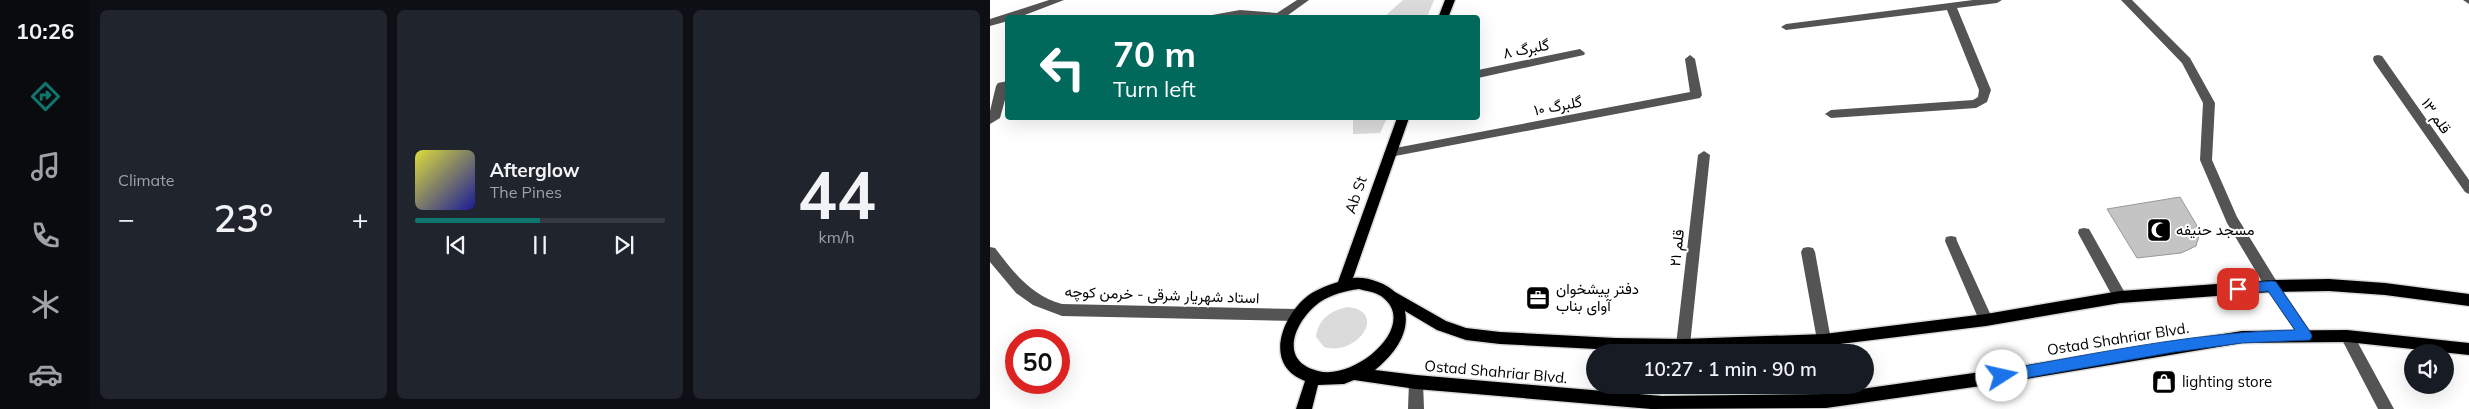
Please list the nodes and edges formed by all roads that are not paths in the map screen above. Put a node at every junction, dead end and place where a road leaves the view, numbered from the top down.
1 (1059, 0) edge
2 (1304, 0) edge
3 (1450, 0) edge
4 (1997, 0) edge
5 (2126, 0) edge
6 (1951, 7) junction
7 (1014, 15) edge
8 (1229, 15) edge
9 (1266, 15) edge
10 (1281, 15) edge
11 (1444, 15) edge
12 (1005, 18) edge
13 (990, 23) edge
14 (1786, 27) dead end
15 (1580, 53) dead end
16 (1690, 60) dead end
17 (2378, 60) dead end
18 (1480, 74) edge
19 (1005, 86) edge
20 (1831, 114) dead end
21 (990, 120) edge
22 (1402, 120) edge
23 (1390, 152) junction
24 (1704, 155) dead end
25 (2469, 189) edge
26 (2084, 233) dead end
27 (1951, 241) dead end
28 (990, 252) edge
29 (1808, 252) dead end
30 (1344, 285) junction
31 (2272, 286) junction
32 (1393, 297) junction
33 (2120, 297) junction
34 (2469, 300) edge
35 (1297, 315) junction
36 (1986, 320) junction
37 (2306, 336) junction
38 (2347, 336) junction
39 (1824, 340) junction
40 (1615, 344) edge
41 (1683, 344) edge
42 (1711, 344) edge
43 (2469, 349) edge
44 (1355, 374) junction
45 (1313, 378) junction
46 (1416, 382) junction
47 (1662, 406) edge
48 (1304, 409) edge
49 (1416, 409) edge
50 (2386, 409) edge

1 - 7 street
2 - 10 street
3 - 11 main road
4 - 6 street
5 - 31 street
6 - 14 street
6 - 20 street
8 - 9 street
12 - 13 street
15 - 18 street, گلبرگ ۸
16 - 23 street, گلبرگ ۱۰
17 - 25 street, قلم ۱۳
19 - 21 street
22 - 23 main road, Ab St
23 - 30 main road, Ab St
24 - 41 street, قلم ۲۱
26 - 33 street
27 - 36 street
28 - 35 street, استاد شهریار شرقی - خرمن کوچه
29 - 39 street
30 - 32 main road
30 - 35 main road
31 - 33 main road
31 - 34 main road
31 - 37 street
32 - 40 main road
32 - 44 main road
33 - 36 main road
35 - 45 main road
36 - 39 main road
37 - 38 main road, Ostad Shahriar Blvd.
37 - 47 main road, Ostad Shahriar Blvd.
38 - 43 main road, Ostad Shahriar Blvd.
38 - 50 street
39 - 42 main road
44 - 45 main road
44 - 46 main road, Ostad Shahriar Blvd.
45 - 48 main road
46 - 47 main road, Ostad Shahriar Blvd.
46 - 49 street

